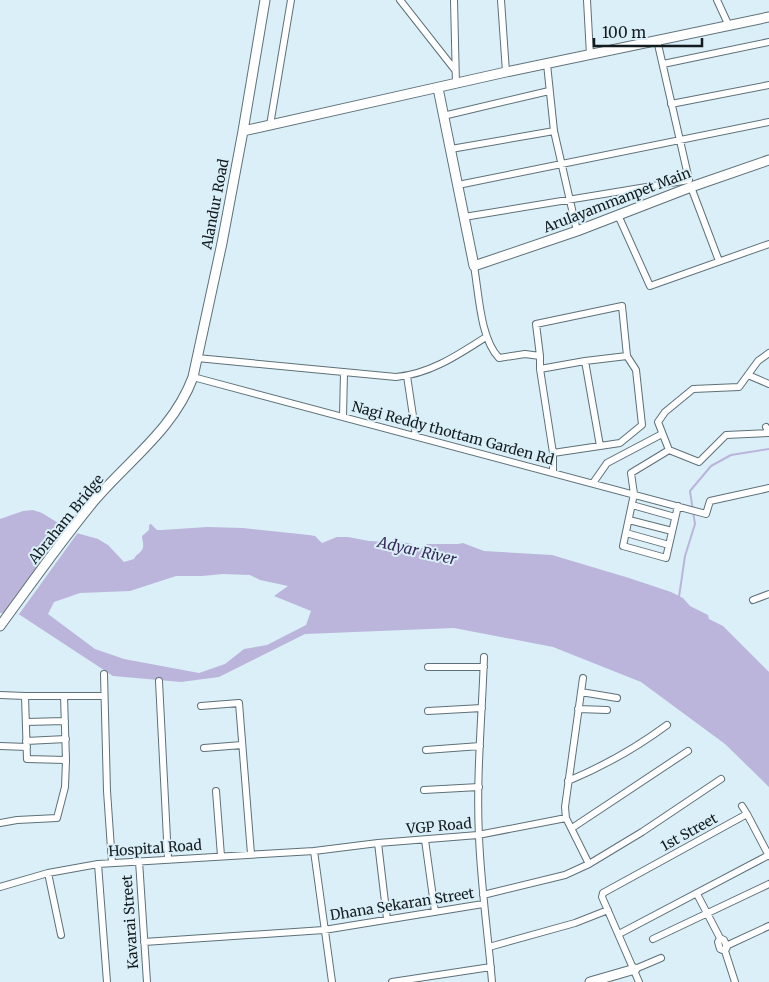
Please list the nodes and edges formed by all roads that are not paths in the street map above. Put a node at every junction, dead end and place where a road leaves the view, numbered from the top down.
1 (265, 0) edge
2 (291, 0) edge
3 (400, 0) edge
4 (454, 0) edge
5 (501, 0) edge
6 (586, 0) edge
7 (717, 0) edge
8 (769, 17) edge
9 (729, 26) junction
10 (657, 40) junction
11 (769, 42) edge
12 (590, 56) junction
13 (547, 64) junction
14 (663, 64) junction
15 (456, 70) junction
16 (506, 72) junction
17 (456, 84) junction
18 (769, 85) edge
19 (438, 88) junction
20 (549, 91) junction
21 (672, 104) junction
22 (443, 116) junction
23 (769, 122) edge
24 (270, 125) junction
25 (243, 131) junction
26 (554, 131) junction
27 (679, 139) junction
28 (451, 149) junction
29 (769, 160) edge
30 (561, 163) junction
31 (690, 184) junction
32 (458, 185) junction
33 (569, 200) junction
34 (618, 215) junction
35 (464, 217) junction
36 (577, 231) junction
37 (769, 244) edge
38 (719, 261) junction
39 (474, 266) junction
40 (486, 338) junction
41 (769, 353) edge
42 (540, 356) junction
43 (628, 356) junction
44 (197, 358) junction
45 (586, 361) junction
46 (540, 369) junction
47 (344, 372) junction
48 (748, 375) junction
49 (407, 376) junction
50 (193, 377) junction
51 (769, 384) edge
52 (177, 410) joint
53 (343, 417) junction
54 (766, 427) dead end
55 (662, 434) junction
56 (416, 436) junction
57 (600, 446) junction
58 (669, 450) junction
59 (553, 453) junction
60 (553, 473) junction
61 (593, 483) junction
62 (769, 488) edge
63 (634, 494) junction
64 (632, 505) junction
65 (678, 506) junction
66 (675, 517) junction
67 (629, 520) junction
68 (672, 532) junction
69 (626, 533) junction
70 (669, 545) junction
71 (769, 594) edge
72 (753, 600) dead end
73 (0, 626) edge
74 (484, 658) dead end
75 (428, 667) dead end
76 (484, 667) junction
77 (104, 674) dead end
78 (583, 678) dead end
79 (158, 681) dead end
80 (580, 692) junction
81 (0, 695) edge
82 (25, 696) junction
83 (64, 696) junction
84 (104, 696) junction
85 (617, 698) dead end
86 (201, 706) dead end
87 (482, 708) junction
88 (578, 709) junction
89 (607, 710) dead end
90 (428, 711) dead end
91 (65, 721) junction
92 (26, 722) junction
93 (667, 725) dead end
94 (66, 739) junction
95 (26, 744) junction
96 (242, 745) junction
97 (0, 746) edge
98 (480, 746) junction
99 (204, 748) dead end
100 (426, 750) dead end
101 (688, 751) dead end
102 (66, 760) junction
103 (721, 779) dead end
104 (568, 781) junction
105 (479, 787) junction
106 (424, 790) dead end
107 (216, 791) dead end
108 (742, 806) dead end
109 (747, 814) junction
110 (566, 818) junction
111 (0, 823) edge
112 (572, 828) junction
113 (478, 835) junction
114 (426, 840) junction
115 (378, 842) junction
116 (314, 851) junction
117 (251, 854) junction
118 (221, 856) junction
119 (769, 856) edge
120 (168, 859) junction
121 (138, 861) junction
122 (112, 863) junction
123 (98, 864) junction
124 (589, 864) junction
125 (48, 873) junction
126 (769, 884) edge
127 (0, 887) edge
128 (697, 894) junction
129 (483, 895) junction
130 (484, 904) junction
131 (608, 910) junction
132 (435, 912) junction
133 (708, 914) junction
134 (387, 919) junction
135 (769, 926) edge
136 (324, 930) junction
137 (619, 934) junction
138 (61, 935) dead end
139 (653, 939) dead end
140 (144, 942) junction
141 (489, 947) junction
142 (726, 949) junction
143 (661, 958) dead end
144 (491, 967) junction
145 (635, 968) junction
146 (107, 982) edge
147 (147, 982) edge
148 (332, 982) edge
149 (392, 982) edge
150 (492, 982) edge
151 (590, 982) edge
152 (639, 982) edge
153 (736, 982) edge

1 - 25 street, Alandur Road
2 - 24 street
3 - 15 street
4 - 15 street
5 - 16 street
6 - 12 street
7 - 9 street
8 - 9 street
9 - 10 street
10 - 12 street
10 - 14 street
11 - 14 street
12 - 13 street
13 - 16 street
13 - 20 street
14 - 21 street
15 - 17 street
16 - 17 street
17 - 19 street
18 - 21 street
19 - 22 street
19 - 24 street
20 - 22 street
20 - 26 street
21 - 27 street
22 - 28 street
23 - 27 street
24 - 25 street
25 - 44 street, Alandur Road
26 - 28 street
26 - 30 street
27 - 30 street
27 - 31 street
28 - 32 street
29 - 31 street, Arulayammanpet Main
30 - 32 street
30 - 33 street
31 - 33 street
31 - 34 street, Arulayammanpet Main
31 - 38 street
32 - 35 street
33 - 35 street
33 - 36 street
34 - 36 street, Arulayammanpet Main
34 - 38 street
35 - 39 street
36 - 39 street, Arulayammanpet Main
37 - 38 street
39 - 40 street
40 - 42 street
40 - 49 street
41 - 48 street
42 - 43 street
42 - 46 street
43 - 45 street
43 - 57 street
44 - 47 street
44 - 50 street, Alandur Road
45 - 46 street
45 - 57 street
46 - 59 street
47 - 49 street
47 - 53 street
48 - 51 street
48 - 55 street
49 - 56 street
50 - 52 street, Alandur Road
50 - 53 street, Nagi Reddy thottam Garden Rd
52 - 73 street, Abraham Bridge
53 - 56 street, Nagi Reddy thottam Garden Rd
54 - 58 street
55 - 58 street
55 - 61 street
56 - 60 street, Nagi Reddy thottam Garden Rd
57 - 59 street
58 - 63 street
59 - 60 street
60 - 61 street, Nagi Reddy thottam Garden Rd
61 - 63 street, Nagi Reddy thottam Garden Rd
62 - 65 street, Nagi Reddy thottam Garden Rd
63 - 64 street
63 - 65 street, Nagi Reddy thottam Garden Rd
64 - 66 street
64 - 67 street
65 - 66 street
66 - 68 street
67 - 68 street
67 - 69 street
68 - 70 street
69 - 70 street
69 - 70 street
71 - 72 street
74 - 76 street
75 - 76 street
76 - 87 street
77 - 84 street
78 - 80 street
79 - 120 street
80 - 85 street
80 - 88 street
81 - 82 street
82 - 83 street
82 - 92 street
83 - 84 street
83 - 91 street
84 - 122 street
86 - 96 street
87 - 90 street
87 - 98 street
88 - 89 street
88 - 104 street
91 - 92 street
91 - 94 street
92 - 95 street
93 - 104 street
94 - 95 street
94 - 102 street
95 - 97 street
95 - 102 street
96 - 99 street
96 - 117 street
98 - 100 street
98 - 105 street
101 - 112 street
102 - 111 street
103 - 124 street
104 - 110 street
105 - 106 street
105 - 113 street
107 - 118 street
108 - 109 street
109 - 119 street
109 - 131 street, 1st Street
110 - 112 street
110 - 113 street, VGP Road
112 - 124 street
113 - 114 street, VGP Road
113 - 129 street
114 - 115 street, VGP Road
114 - 132 street
115 - 116 street, VGP Road
115 - 134 street
116 - 117 street, Hospital Road
116 - 136 street
117 - 118 street, Hospital Road
118 - 120 street, Hospital Road
119 - 128 street
120 - 121 street, Hospital Road
121 - 122 street, Hospital Road
121 - 140 street, Kavarai Street
122 - 123 street, Hospital Road
123 - 125 street, Hospital Road
123 - 146 street
124 - 129 street
125 - 127 street, Hospital Road
125 - 138 street
126 - 133 street
128 - 133 street
128 - 137 street
129 - 130 street
130 - 132 street, Dhana Sekaran Street
130 - 141 street
131 - 137 street
131 - 141 street
132 - 134 street, Dhana Sekaran Street
133 - 139 street
133 - 142 street
134 - 136 street, Dhana Sekaran Street
135 - 142 street
136 - 140 street, Dhana Sekaran Street
136 - 148 street
137 - 145 street
140 - 147 street, Kavarai Street
141 - 144 street
142 - 153 street
143 - 145 street
144 - 149 street
144 - 150 street
145 - 151 street
145 - 152 street

